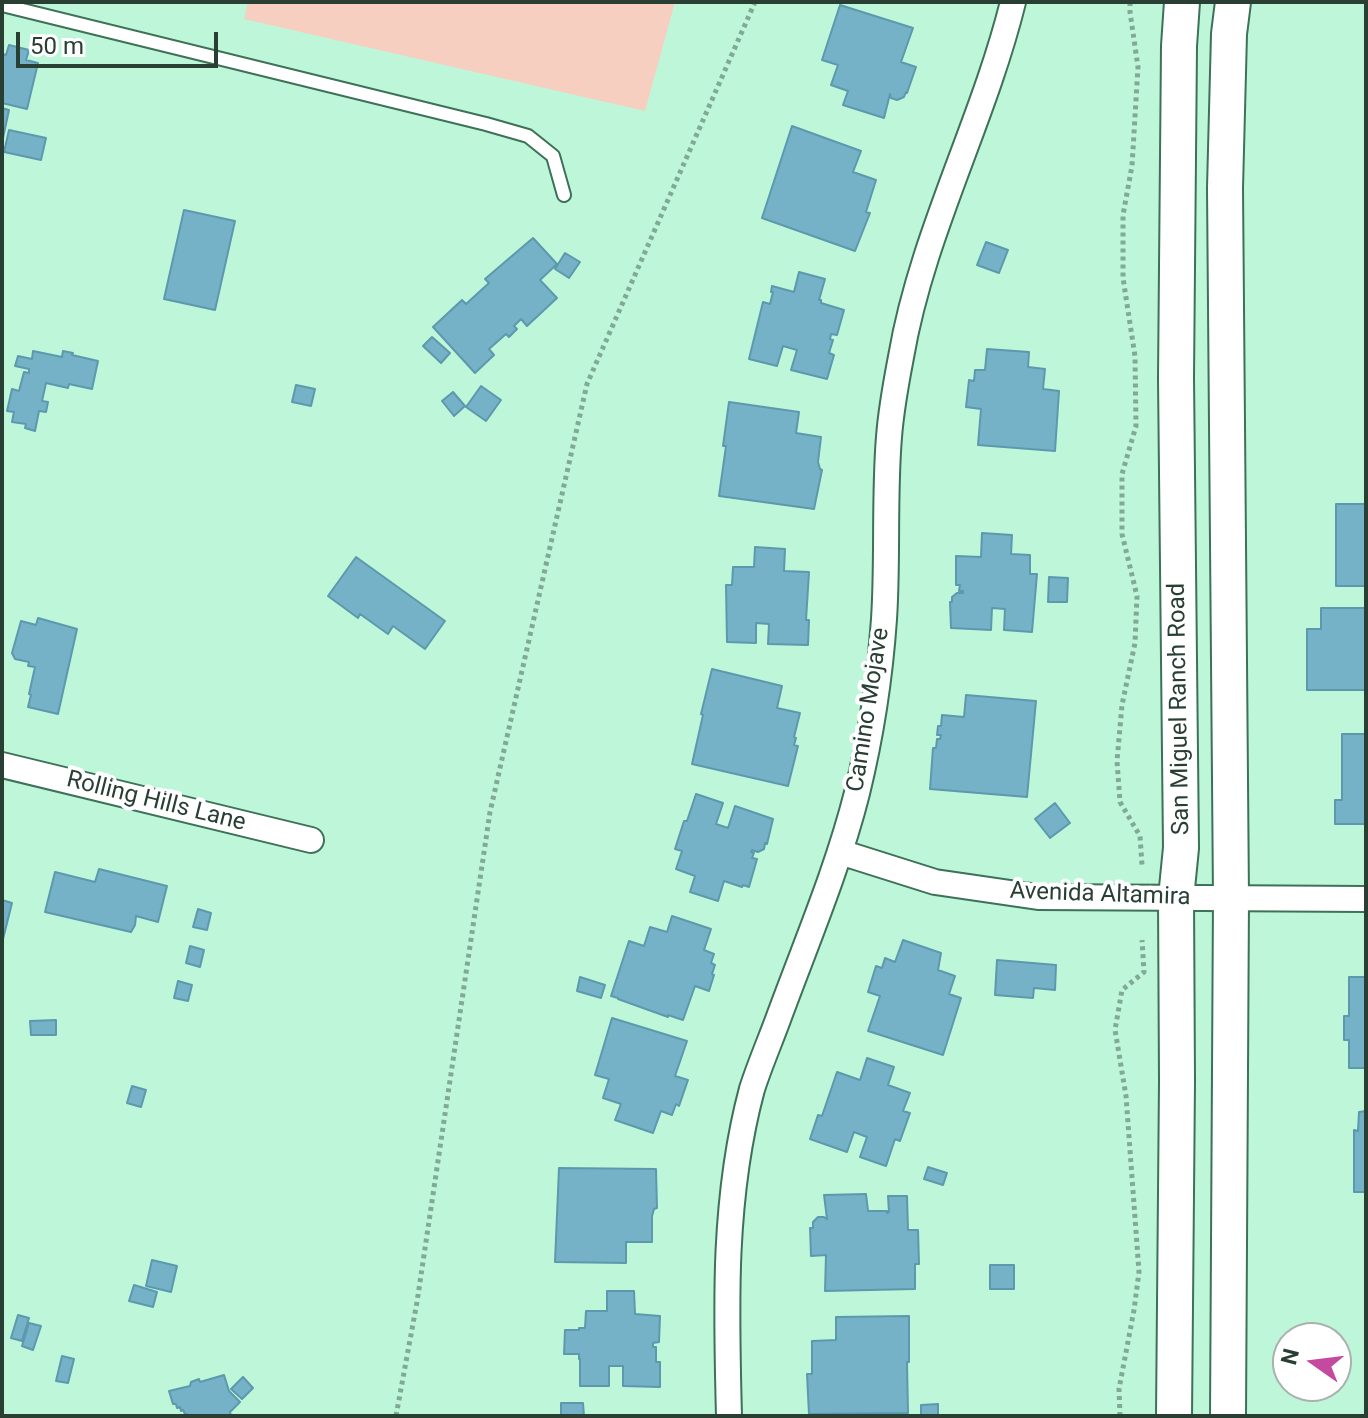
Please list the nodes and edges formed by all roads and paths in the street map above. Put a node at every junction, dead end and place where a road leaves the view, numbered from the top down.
1 (755, 2) edge
2 (1013, 2) edge
3 (1130, 2) edge
4 (1182, 2) edge
5 (1233, 2) edge
6 (2, 5) edge
7 (564, 195) dead end
8 (2, 765) edge
9 (311, 840) dead end
10 (840, 852) junction
11 (1142, 865) dead end
12 (1176, 898) junction
13 (1231, 898) junction
14 (1366, 899) edge
15 (1142, 940) dead end
16 (396, 1416) edge
17 (729, 1416) edge
18 (1120, 1416) edge
19 (1174, 1416) edge
20 (1228, 1416) edge

1 - 16 path
2 - 10 street, Camino Mojave
3 - 11 path
4 - 12 street, San Miguel Ranch Road
5 - 13 street, San Miguel Ranch Road
6 - 7 lane
8 - 9 street, Rolling Hills Lane
10 - 12 street, Avenida Altamira
10 - 17 street, Camino Mojave
12 - 13 street, Avenida Altamira
12 - 19 street, San Miguel Ranch Road
13 - 14 street, Avenida Altamira
13 - 20 street, San Miguel Ranch Road
15 - 18 path

